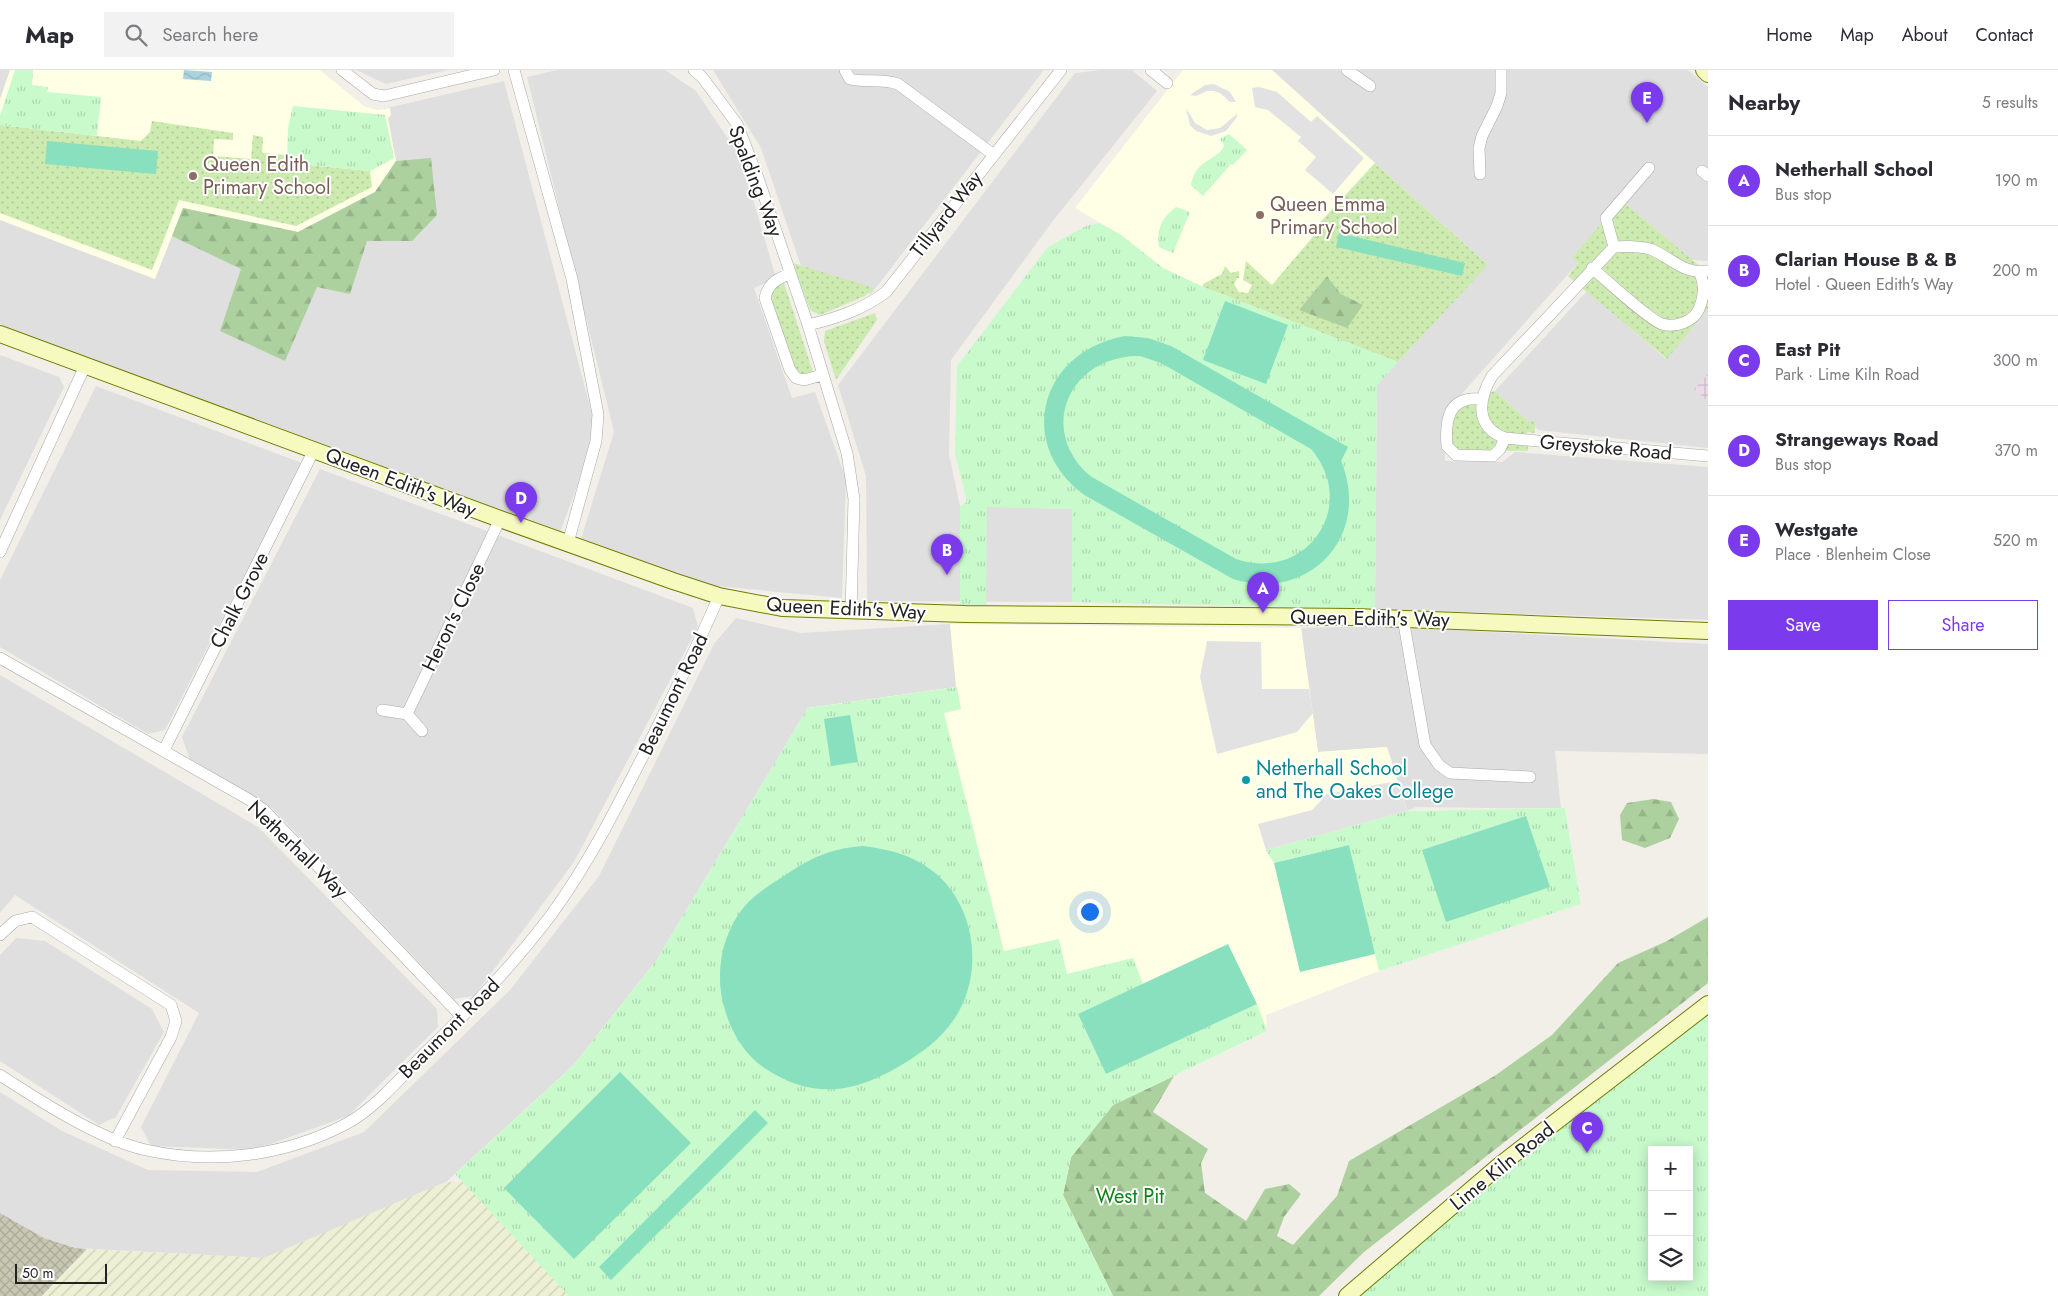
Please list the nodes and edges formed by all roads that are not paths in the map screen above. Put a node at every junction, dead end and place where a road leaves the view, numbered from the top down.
1 (342, 70) edge
2 (494, 70) edge
3 (514, 70) edge
4 (694, 70) edge
5 (845, 70) edge
6 (1060, 70) edge
7 (1151, 70) edge
8 (1347, 70) edge
9 (1501, 70) edge
10 (1704, 70) edge
11 (460, 74) edge
12 (1708, 74) edge
13 (1167, 83) dead end
14 (1370, 86) dead end
15 (994, 155) junction
16 (1649, 168) dead end
17 (1480, 174) dead end
18 (1614, 247) junction
19 (1592, 268) junction
20 (1704, 272) edge
21 (789, 274) junction
22 (808, 325) junction
23 (0, 334) edge
24 (85, 366) junction
25 (822, 375) junction
26 (1481, 398) junction
27 (1505, 438) junction
28 (314, 450) junction
29 (1708, 456) edge
30 (500, 520) junction
31 (568, 543) junction
32 (1, 545) edge
33 (719, 596) junction
34 (851, 612) junction
35 (1403, 618) junction
36 (1708, 631) edge
37 (0, 658) edge
38 (382, 710) dead end
39 (406, 714) junction
40 (422, 731) dead end
41 (164, 750) junction
42 (1530, 777) dead end
43 (0, 935) edge
44 (1708, 1004) edge
45 (462, 1017) junction
46 (0, 1075) edge
47 (115, 1141) junction
48 (1347, 1296) edge

1 - 11 street
2 - 11 street
3 - 31 street
4 - 21 street, Spalding Way
5 - 15 street
6 - 15 street, Tillyard Way
7 - 13 street
8 - 14 street
9 - 17 street
10 - 12 street
15 - 22 street, Tillyard Way
16 - 18 street
18 - 19 street
18 - 20 street
19 - 20 street
19 - 26 street
21 - 22 street, Spalding Way
21 - 25 street
22 - 25 street, Spalding Way
23 - 24 street, Queen Edith's Way
24 - 28 street, Queen Edith's Way
24 - 32 street
25 - 34 street, Spalding Way
26 - 27 street
26 - 27 street
27 - 29 street, Greystoke Road
28 - 30 street, Queen Edith's Way
28 - 41 street, Chalk Grove
30 - 31 street, Queen Edith's Way
30 - 39 street, Heron's Close
31 - 33 street, Queen Edith's Way
33 - 34 street, Queen Edith's Way
33 - 45 street, Beaumont Road
34 - 35 street, Queen Edith's Way
35 - 36 street, Queen Edith's Way
35 - 42 street
37 - 41 street, Netherhall Way
38 - 39 street
39 - 40 street
41 - 45 street, Netherhall Way
43 - 47 street
44 - 48 street, Lime Kiln Road
45 - 47 street, Beaumont Road
46 - 47 street, Beaumont Road

